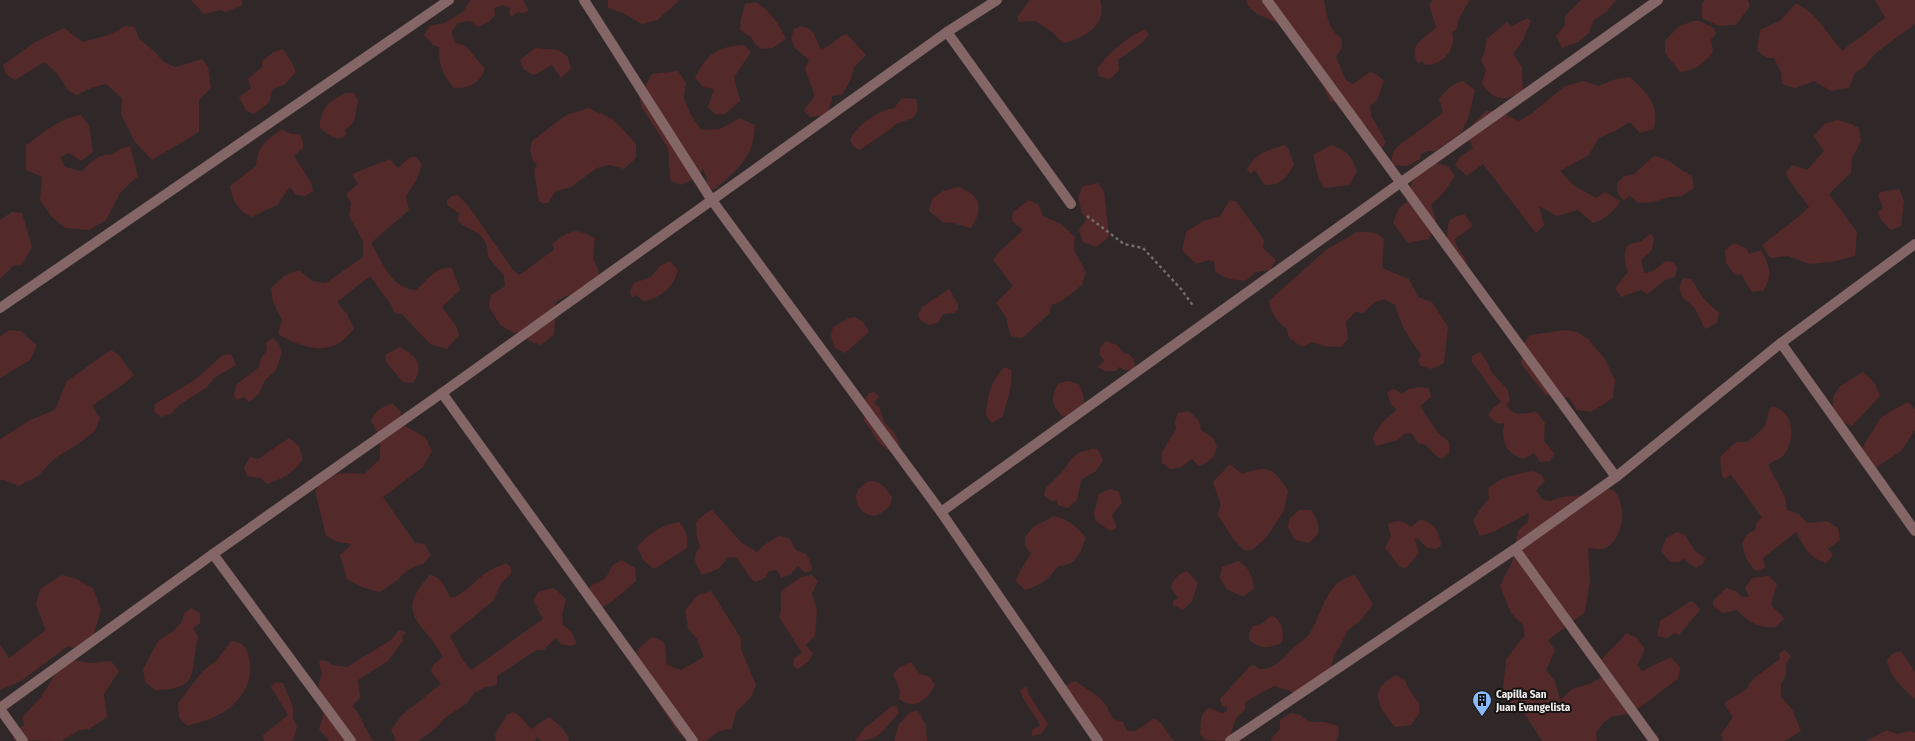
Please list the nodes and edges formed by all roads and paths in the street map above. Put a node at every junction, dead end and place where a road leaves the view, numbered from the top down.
1 (449, 0) edge
2 (584, 0) edge
3 (997, 0) edge
4 (1266, 0) edge
5 (1658, 0) edge
6 (947, 32) junction
7 (1400, 183) junction
8 (711, 200) junction
9 (1071, 204) joint
10 (1915, 244) edge
11 (0, 308) edge
12 (1206, 324) junction
13 (1781, 343) junction
14 (442, 393) junction
15 (1616, 477) junction
16 (941, 512) junction
17 (1915, 531) edge
18 (1515, 549) junction
19 (213, 554) junction
20 (0, 708) edge
21 (23, 741) edge
22 (351, 741) edge
23 (693, 741) edge
24 (1098, 741) edge
25 (1230, 741) edge
26 (1654, 741) edge

1 - 11 street
2 - 8 street
3 - 6 street
4 - 7 street
5 - 7 street
6 - 8 street
6 - 9 street
7 - 12 street
7 - 15 street
8 - 14 street
8 - 16 street
9 - 12 path
10 - 13 street
12 - 16 street
13 - 15 street
13 - 17 street
14 - 19 street
14 - 23 street
15 - 18 street
16 - 24 street
18 - 25 street
18 - 26 street
19 - 20 street
19 - 22 street
20 - 21 street

